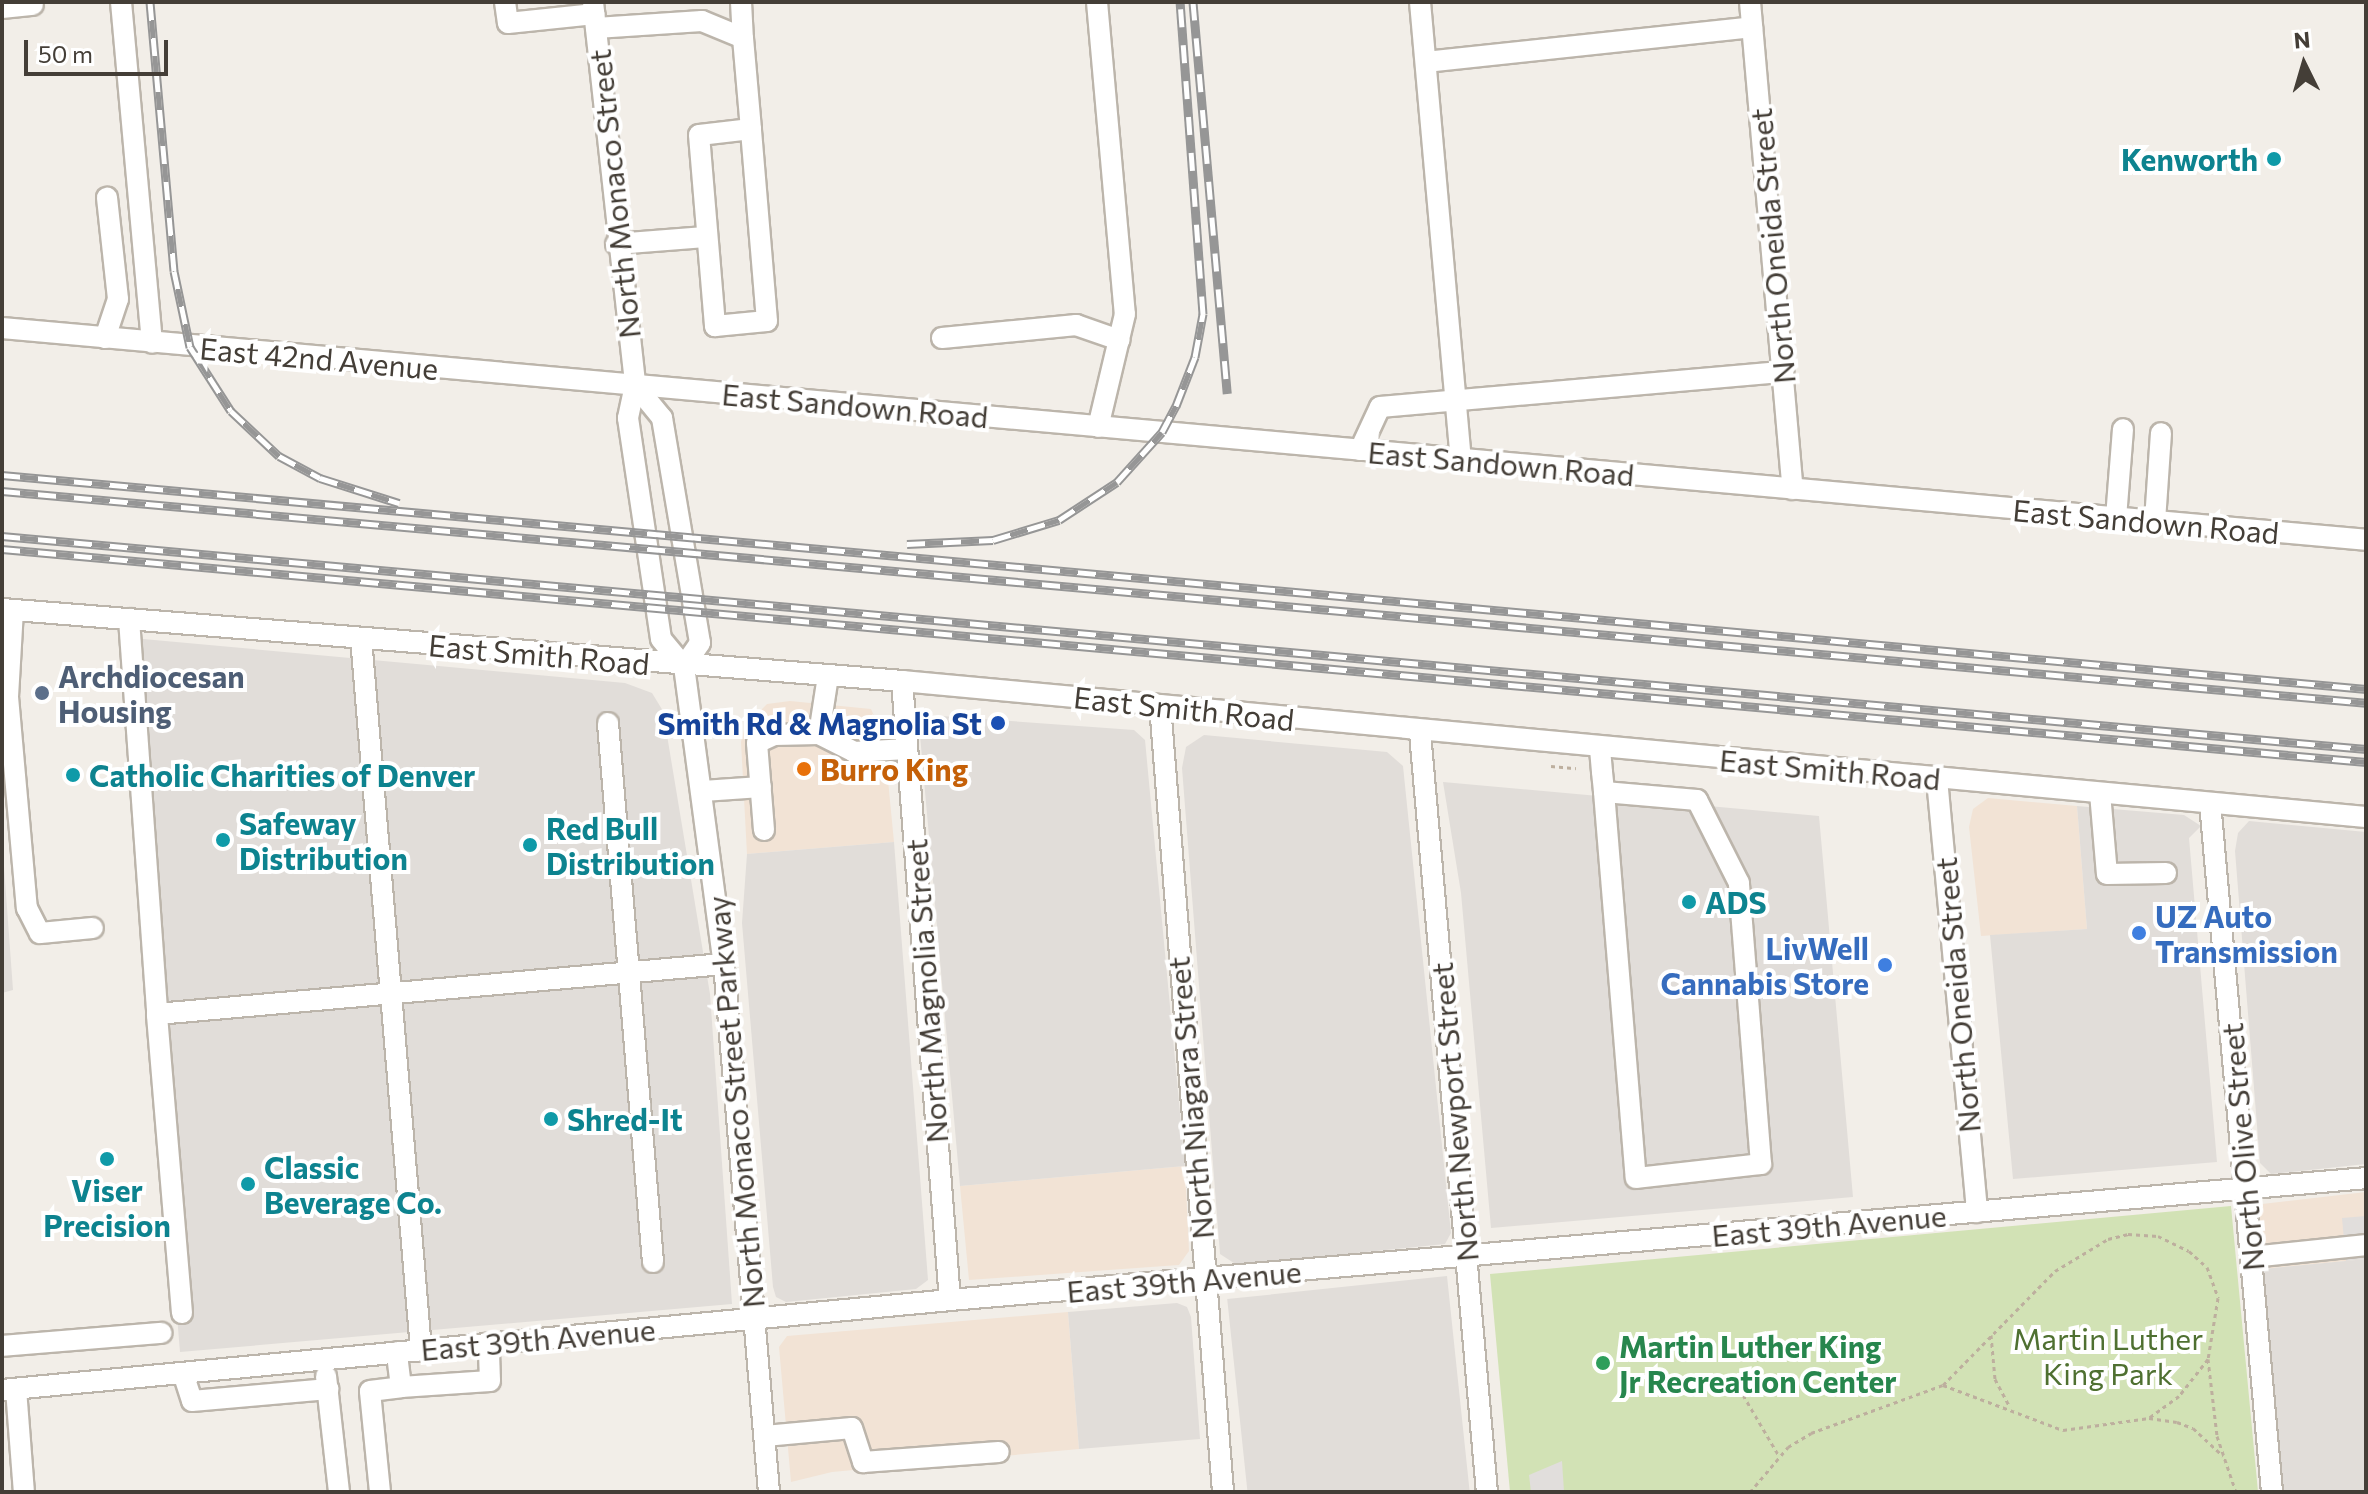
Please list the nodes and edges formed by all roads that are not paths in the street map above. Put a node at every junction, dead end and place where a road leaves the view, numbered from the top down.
1 (121, 2) edge
2 (505, 2) edge
3 (741, 2) edge
4 (1097, 2) edge
5 (1420, 2) edge
6 (1750, 2) edge
7 (33, 5) dead end
8 (2, 8) edge
9 (701, 12) edge
10 (595, 15) edge
11 (1752, 27) junction
12 (743, 38) junction
13 (1426, 62) junction
14 (751, 129) junction
15 (107, 198) dead end
16 (705, 237) junction
17 (616, 244) junction
18 (2, 328) edge
19 (105, 338) junction
20 (942, 338) dead end
21 (1119, 340) junction
22 (152, 343) junction
23 (1783, 372) junction
24 (635, 385) junction
25 (1454, 400) junction
26 (1098, 427) junction
27 (2123, 429) dead end
28 (2161, 433) dead end
29 (1360, 450) junction
30 (1461, 459) junction
31 (1793, 489) junction
32 (2116, 518) junction
33 (2155, 521) junction
34 (2366, 540) edge
35 (8, 609) edge
36 (129, 619) junction
37 (361, 638) junction
38 (684, 666) junction
39 (828, 676) junction
40 (902, 681) junction
41 (1160, 705) junction
42 (608, 723) dead end
43 (1420, 733) junction
44 (819, 734) junction
45 (907, 749) junction
46 (1600, 749) junction
47 (1937, 779) junction
48 (761, 787) junction
49 (703, 791) junction
50 (1604, 792) junction
51 (2100, 793) junction
52 (2210, 803) junction
53 (2366, 817) edge
54 (764, 830) dead end
55 (2166, 873) dead end
56 (93, 928) dead end
57 (724, 964) junction
58 (630, 972) junction
59 (391, 993) junction
60 (157, 1014) junction
61 (2366, 1178) edge
62 (2246, 1189) junction
63 (1977, 1212) junction
64 (2366, 1245) edge
65 (1467, 1257) junction
66 (2252, 1257) junction
67 (653, 1262) dead end
68 (1205, 1280) junction
69 (950, 1300) junction
70 (182, 1313) dead end
71 (755, 1319) junction
72 (161, 1333) dead end
73 (489, 1343) junction
74 (2, 1346) edge
75 (421, 1350) junction
76 (397, 1352) junction
77 (325, 1360) junction
78 (183, 1373) junction
79 (401, 1387) junction
80 (328, 1389) junction
81 (9, 1390) edge
82 (765, 1436) junction
83 (999, 1452) dead end
84 (24, 1492) edge
85 (339, 1492) edge
86 (380, 1492) edge
87 (769, 1492) edge
88 (1223, 1492) edge
89 (1487, 1492) edge
90 (2272, 1492) edge

1 - 22 street
2 - 10 street
3 - 12 street
4 - 21 street
5 - 13 street
6 - 11 street, North Oneida Street
7 - 8 street
9 - 10 street
9 - 12 street
10 - 17 street, North Monaco Street
11 - 13 street
11 - 23 street, North Oneida Street
12 - 14 street
13 - 25 street
14 - 16 street
14 - 16 street
15 - 19 street
16 - 17 street
17 - 24 street, North Monaco Street
18 - 19 street, East 42nd Avenue
19 - 22 street, East 42nd Avenue
20 - 21 street
21 - 26 street
22 - 24 street, East 42nd Avenue
23 - 25 street
23 - 31 street, North Oneida Street
24 - 26 street, East Sandown Road
24 - 38 street, North Monaco Street
24 - 38 street
25 - 29 street
25 - 30 street
26 - 29 street, East Sandown Road
27 - 32 street
28 - 33 street
29 - 30 street, East Sandown Road
30 - 31 street, East Sandown Road
31 - 32 street, East Sandown Road
32 - 33 street, East Sandown Road
33 - 34 street, East Sandown Road
35 - 36 street, East Smith Road
35 - 56 street
36 - 37 street, East Smith Road
36 - 60 street
37 - 38 street, East Smith Road
37 - 59 street
38 - 39 street, East Smith Road
38 - 49 street, North Monaco Street Parkway
39 - 40 street, East Smith Road
39 - 44 street
40 - 41 street, East Smith Road
40 - 45 street, North Magnolia Street
41 - 43 street, East Smith Road
41 - 68 street, North Niagara Street
42 - 58 street
43 - 46 street, East Smith Road
43 - 65 street, North Newport Street
44 - 45 street
44 - 48 street
45 - 69 street, North Magnolia Street
46 - 47 street, East Smith Road
46 - 50 street
47 - 51 street, East Smith Road
47 - 63 street, North Oneida Street
48 - 49 street
48 - 54 street
49 - 57 street, North Monaco Street Parkway
50 - 50 street
51 - 52 street, East Smith Road
51 - 55 street
52 - 53 street, East Smith Road
52 - 62 street, North Olive Street
57 - 58 street
57 - 71 street, North Monaco Street Parkway
58 - 59 street
58 - 67 street
59 - 60 street
59 - 75 street
60 - 70 street
61 - 62 street, East 39th Avenue
62 - 63 street, East 39th Avenue
62 - 66 street, North Olive Street
63 - 65 street, East 39th Avenue
64 - 66 street
65 - 68 street, East 39th Avenue
65 - 89 street, North Newport Street
66 - 90 street, North Olive Street
68 - 69 street, East 39th Avenue
68 - 88 street, North Niagara Street
69 - 71 street, East 39th Avenue
71 - 73 street, East 39th Avenue
71 - 82 street, North Monaco Street Parkway
72 - 74 street
73 - 75 street, East 39th Avenue
73 - 79 street
75 - 76 street, East 39th Avenue
76 - 77 street, East 39th Avenue
76 - 79 street
77 - 78 street, East 39th Avenue
77 - 80 street
78 - 80 street
78 - 81 street, East 39th Avenue
79 - 86 street
80 - 85 street
81 - 84 street
82 - 83 street
82 - 87 street, North Monaco Street Parkway

